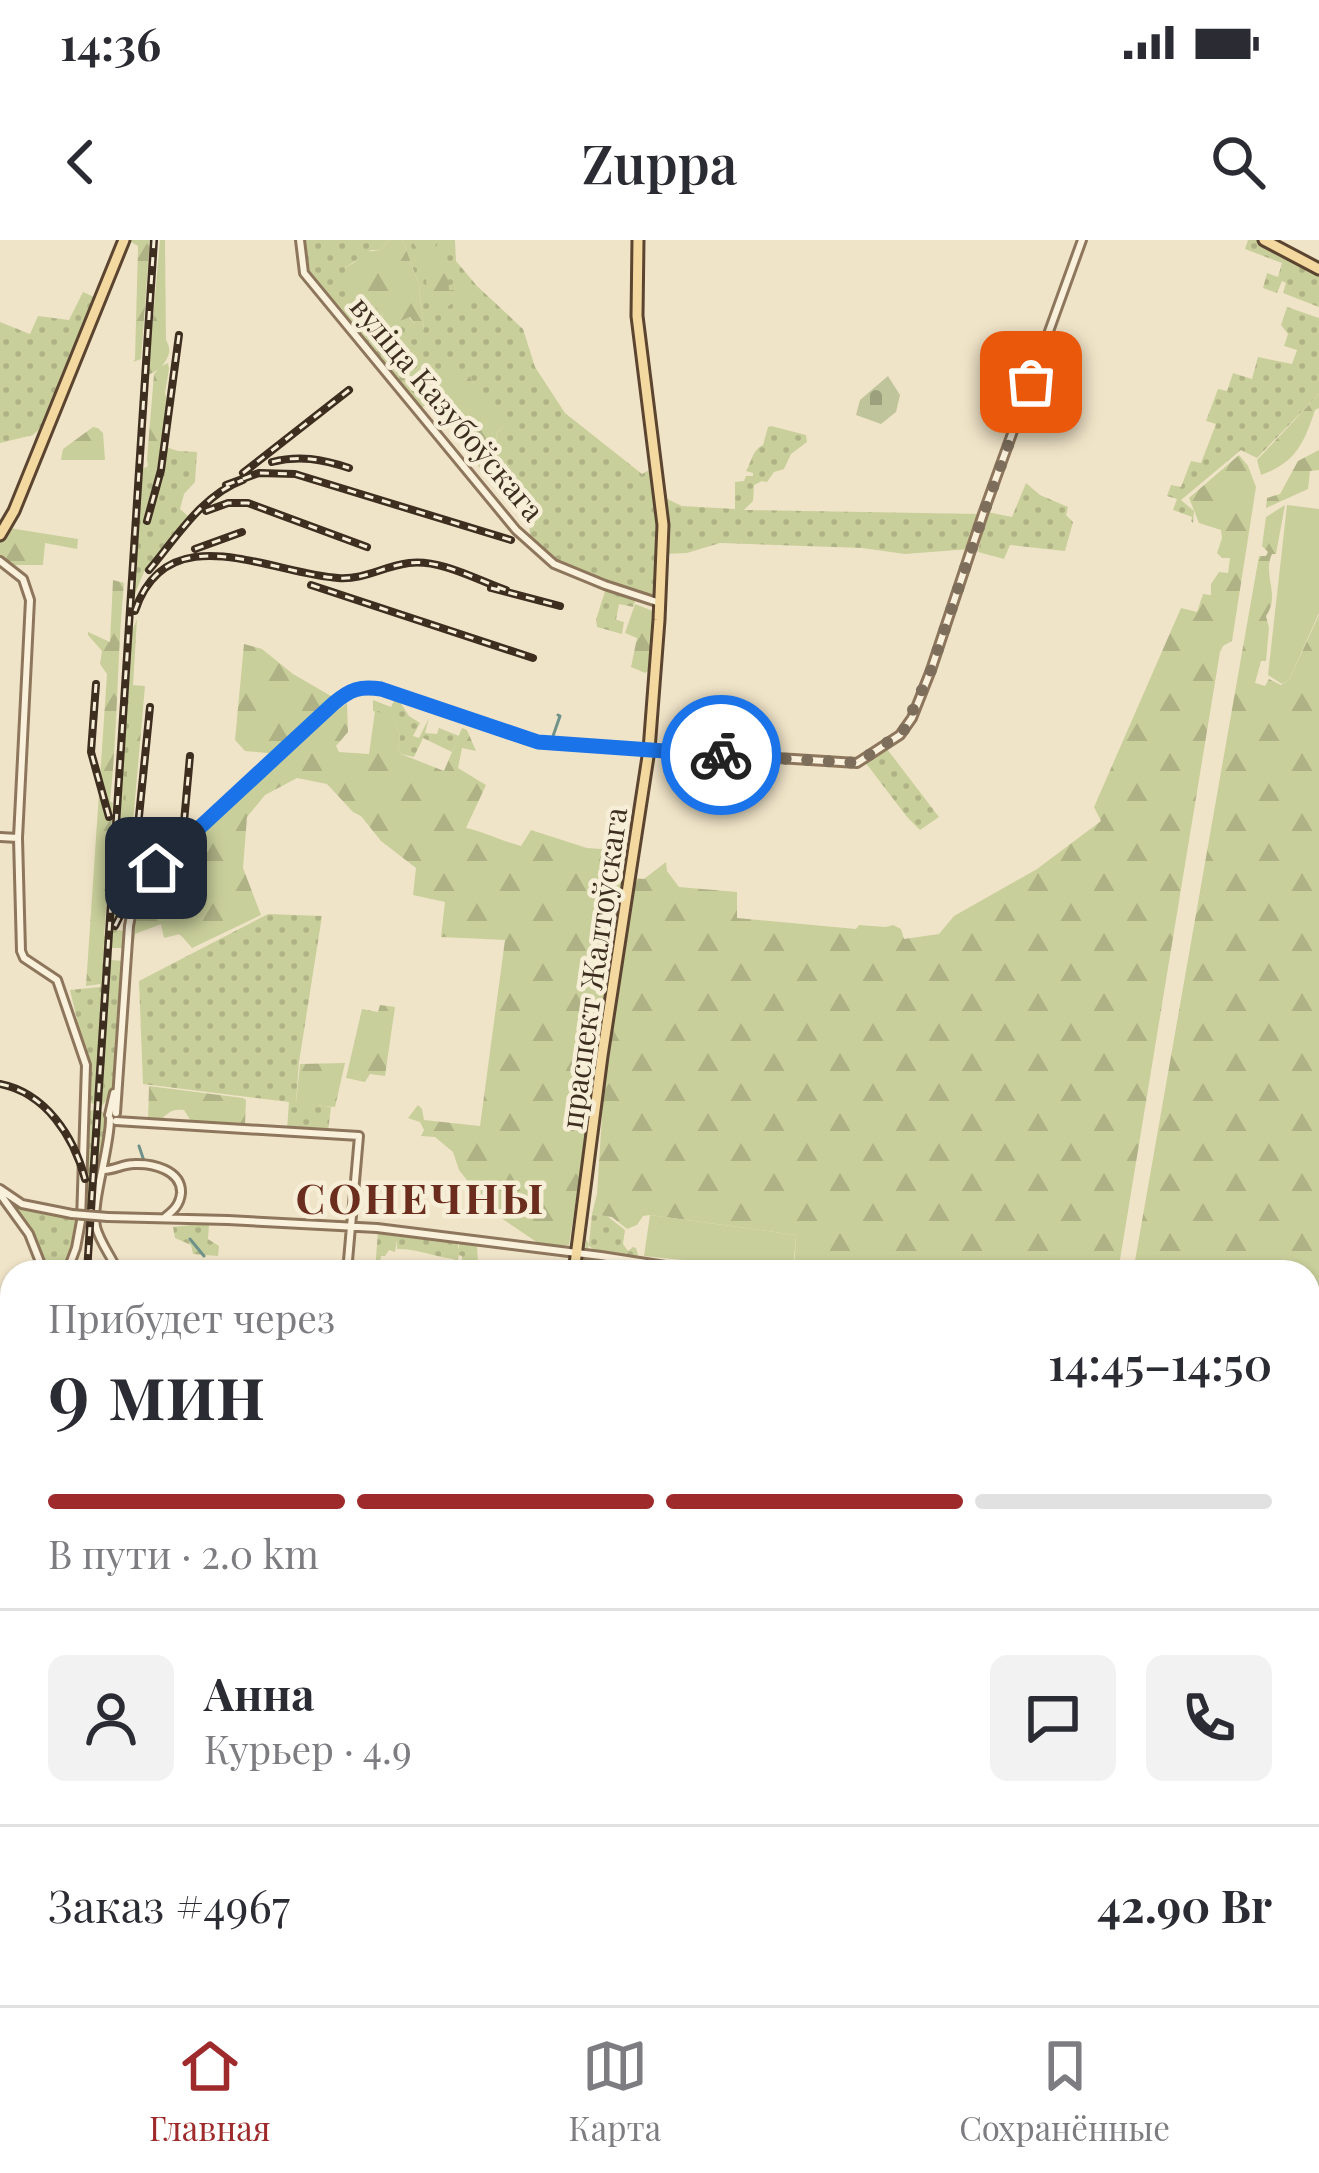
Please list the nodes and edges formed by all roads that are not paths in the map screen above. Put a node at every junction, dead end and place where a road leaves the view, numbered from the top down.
1 (124, 240) edge
2 (300, 240) edge
3 (638, 240) edge
4 (1082, 240) edge
5 (1264, 240) edge
6 (1319, 269) edge
7 (0, 535) edge
8 (0, 561) edge
9 (660, 603) junction
10 (649, 750) junction
11 (0, 837) edge
12 (18, 838) junction
13 (114, 1117) junction
14 (104, 1170) junction
15 (3, 1193) edge
16 (180, 1197) junction
17 (24, 1203) junction
18 (161, 1220) junction
19 (196, 1220) junction
20 (350, 1227) junction
21 (579, 1253) junction
22 (39, 1260) edge
23 (72, 1260) edge
24 (112, 1260) edge
25 (347, 1260) edge
26 (578, 1260) edge
27 (625, 1260) edge

1 - 7 main road
2 - 9 street, вуліца Казубоўскага
3 - 9 main road, праспект Жалтоўскага
4 - 10 street
5 - 6 main road
8 - 12 street
9 - 10 main road, праспект Жалтоўскага
10 - 13 street
10 - 21 main road, праспект Жалтоўскага
11 - 12 street
12 - 23 street
13 - 14 street
13 - 20 street
14 - 16 street
14 - 24 street
15 - 17 street
15 - 17 street
15 - 22 street
16 - 18 street
16 - 19 street
17 - 18 street, bridge
18 - 19 street
19 - 20 street
20 - 21 street
20 - 25 street
21 - 26 main road, праспект Жалтоўскага
21 - 27 street

